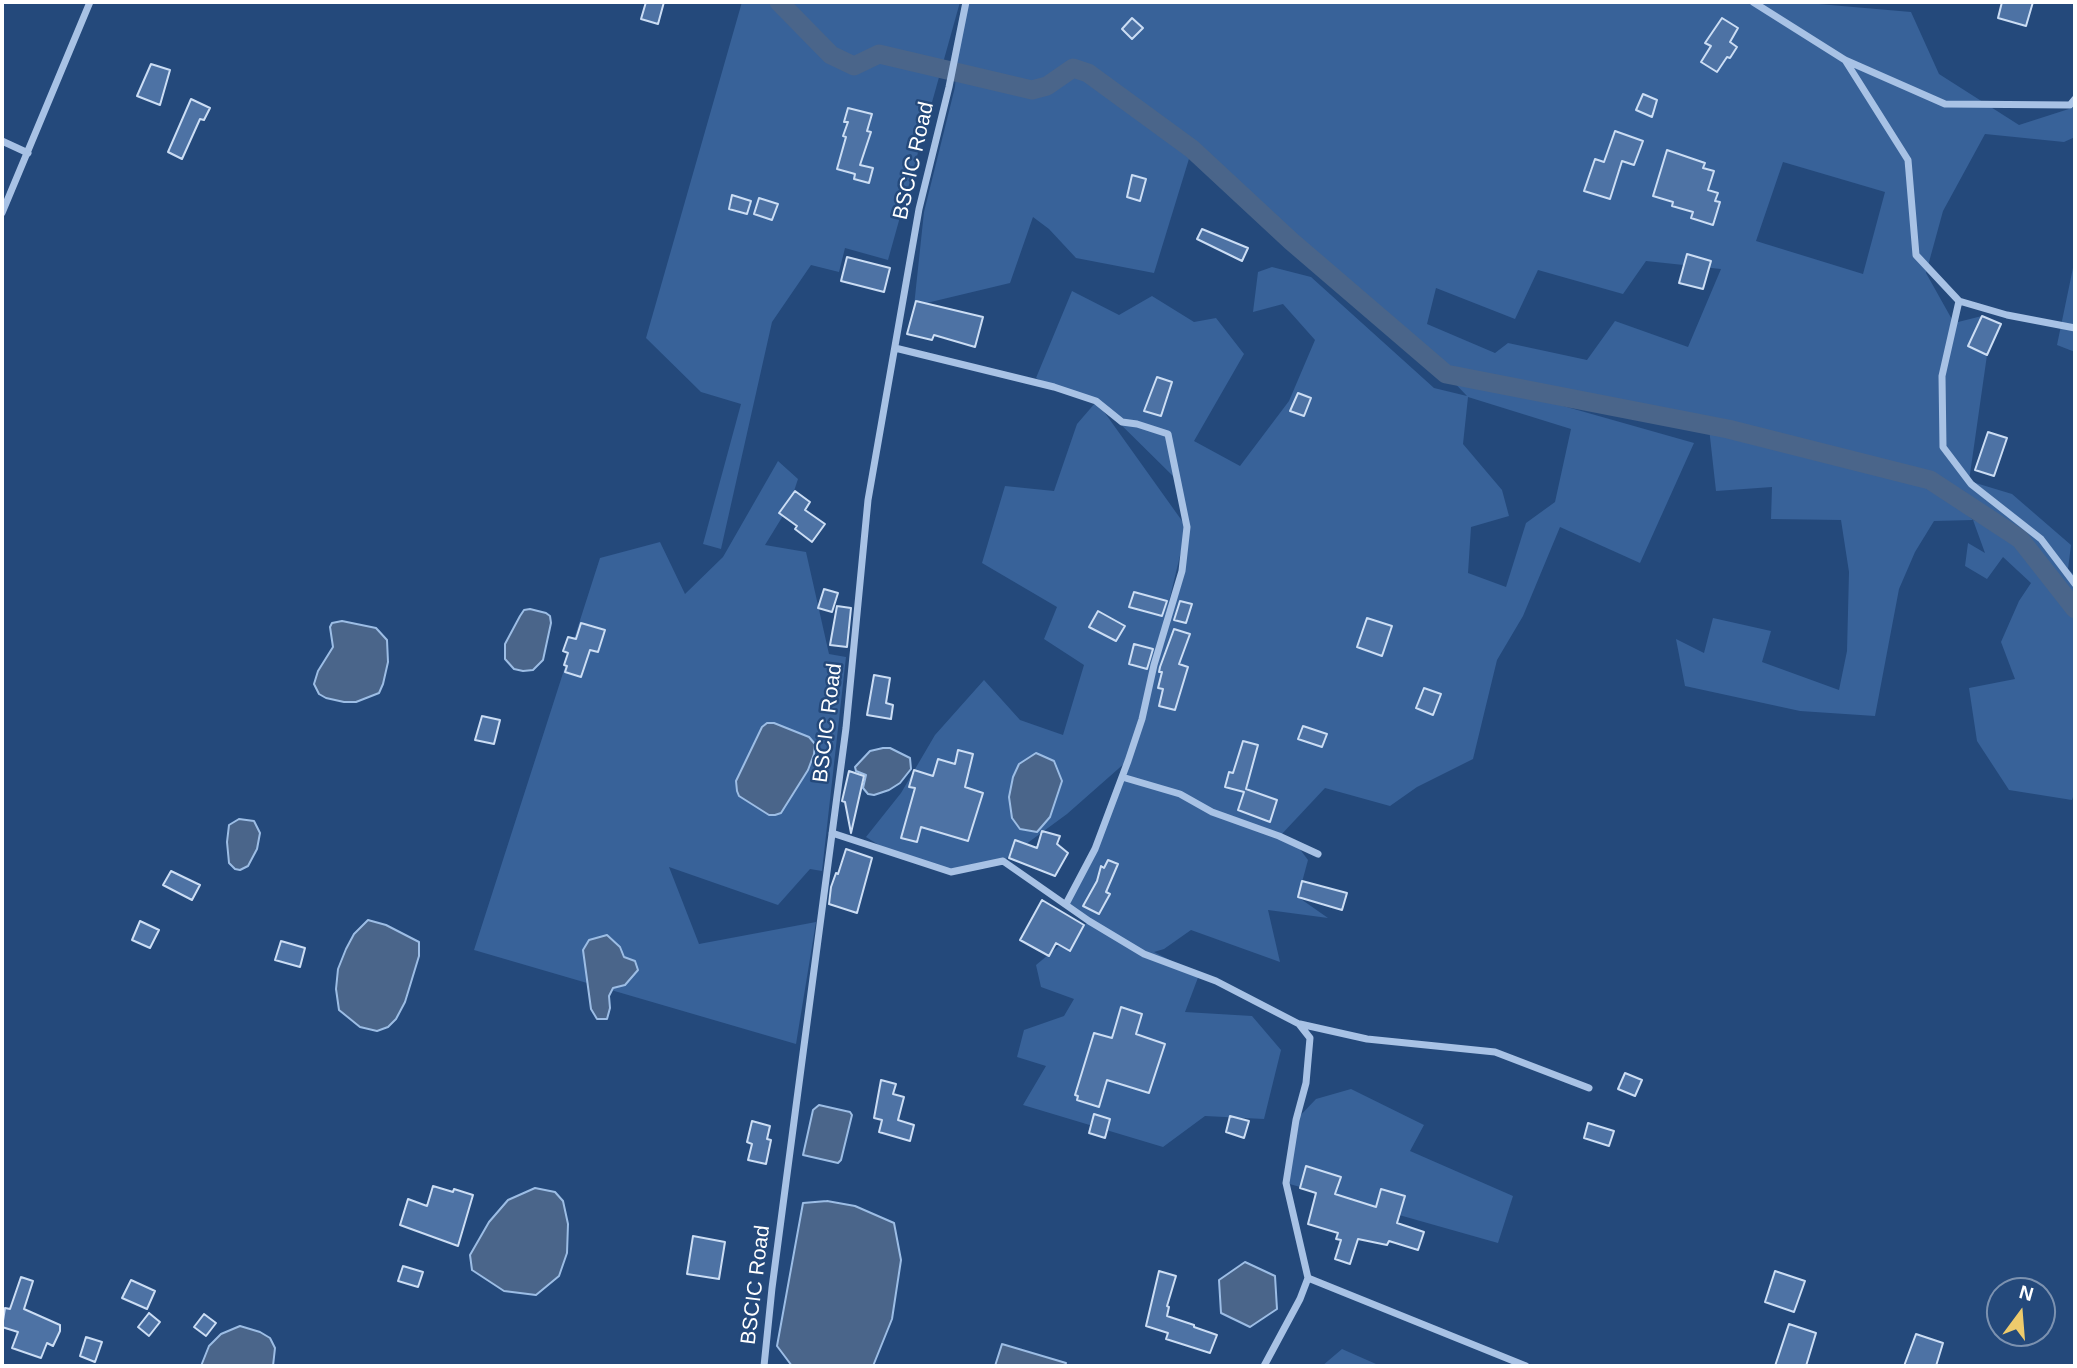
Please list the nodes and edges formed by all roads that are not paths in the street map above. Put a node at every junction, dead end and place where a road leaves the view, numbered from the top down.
1 (90, 2) edge
2 (966, 2) edge
3 (1753, 2) edge
4 (1845, 60) junction
5 (2075, 100) edge
6 (2, 141) edge
7 (28, 153) junction
8 (2, 213) edge
9 (1959, 301) junction
10 (2075, 328) edge
11 (895, 348) junction
12 (2075, 584) edge
13 (1122, 777) junction
14 (832, 833) junction
15 (1318, 855) dead end
16 (1066, 904) junction
17 (1299, 1024) junction
18 (1589, 1088) dead end
19 (1308, 1278) junction
20 (764, 1366) edge
21 (1264, 1366) edge
22 (1526, 1366) edge

1 - 7 street
2 - 11 street, BSCIC Road
3 - 4 street
4 - 5 street
4 - 9 street
6 - 7 street
7 - 8 street
9 - 10 street
9 - 12 street
11 - 13 street
11 - 14 street, BSCIC Road
13 - 15 street
13 - 16 street
14 - 16 street
14 - 20 street, BSCIC Road
16 - 17 street
17 - 18 street
17 - 19 street
19 - 21 street
19 - 22 street

